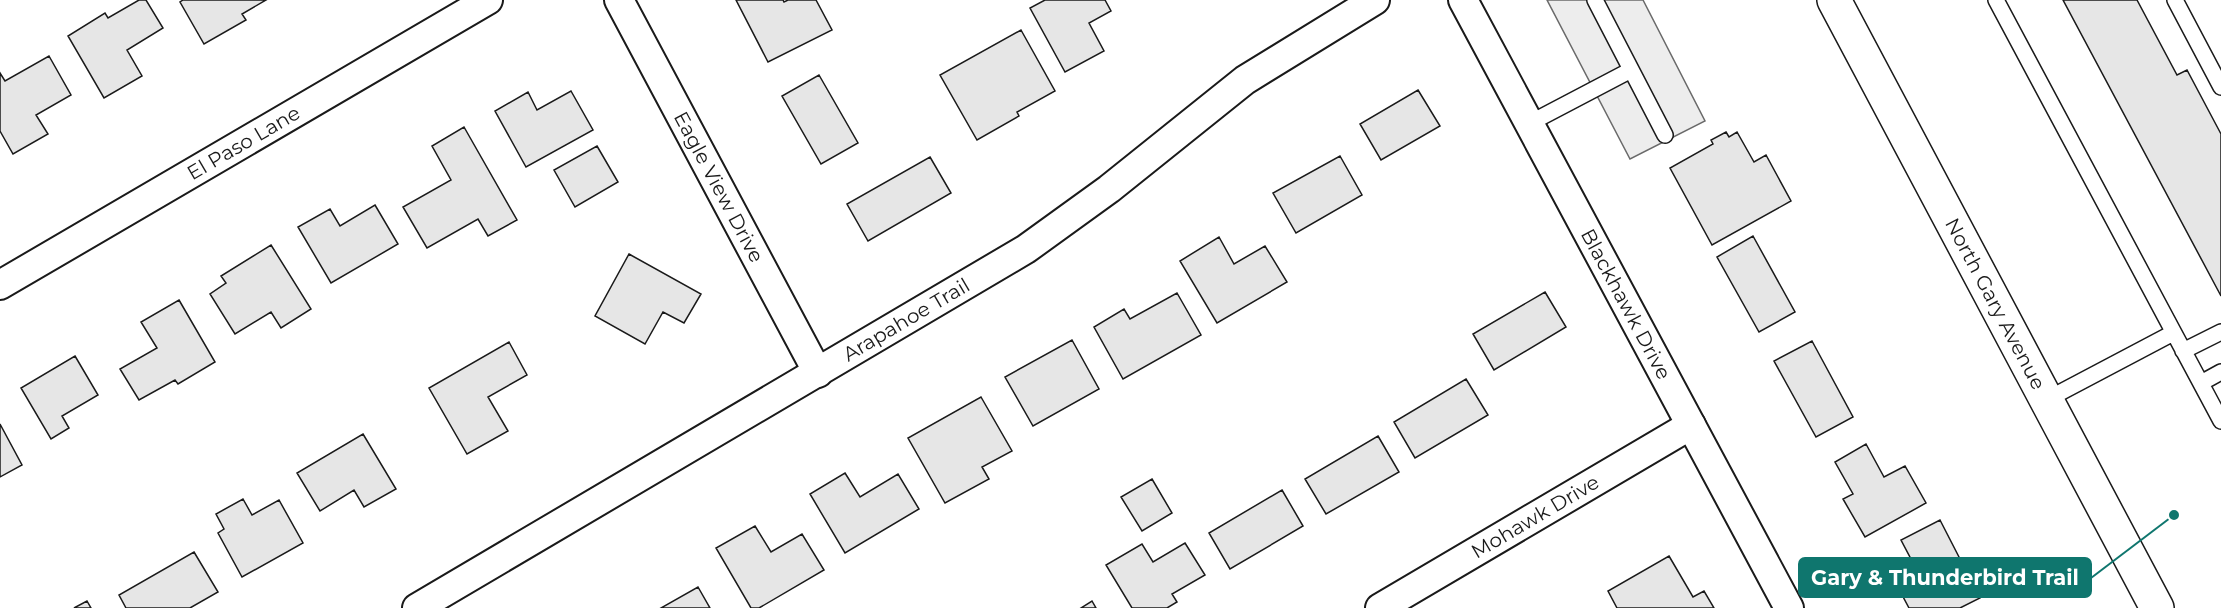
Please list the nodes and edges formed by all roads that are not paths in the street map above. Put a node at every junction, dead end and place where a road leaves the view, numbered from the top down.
1 (488, 0) edge
2 (619, 0) edge
3 (1375, 0) edge
4 (1463, 0) edge
5 (1594, 0) edge
6 (1834, 0) edge
7 (1996, 0) edge
8 (2175, 0) edge
9 (1631, 70) junction
10 (2221, 87) edge
11 (1530, 123) junction
12 (1665, 135) dead end
13 (0, 285) edge
14 (2221, 332) edge
15 (2173, 333) junction
16 (2183, 351) junction
17 (2221, 372) edge
18 (818, 373) junction
19 (2201, 383) junction
20 (2046, 400) junction
21 (2221, 421) edge
22 (1691, 425) junction
23 (417, 608) edge
24 (1380, 608) edge
25 (1789, 608) edge
26 (2157, 608) edge

1 - 13 street, El Paso Lane
2 - 18 street, Eagle View Drive
3 - 18 street, Arapahoe Trail
4 - 11 street, Blackhawk Drive
5 - 9 lane
6 - 20 street, North Gary Avenue
7 - 15 lane
8 - 10 lane
9 - 11 lane
9 - 12 lane
11 - 22 street, Blackhawk Drive
14 - 16 lane
15 - 16 lane
15 - 20 lane
16 - 19 lane
17 - 19 lane
18 - 23 street, Arapahoe Trail
19 - 21 lane
20 - 26 street, North Gary Avenue
22 - 24 street, Mohawk Drive
22 - 25 street, Blackhawk Drive

